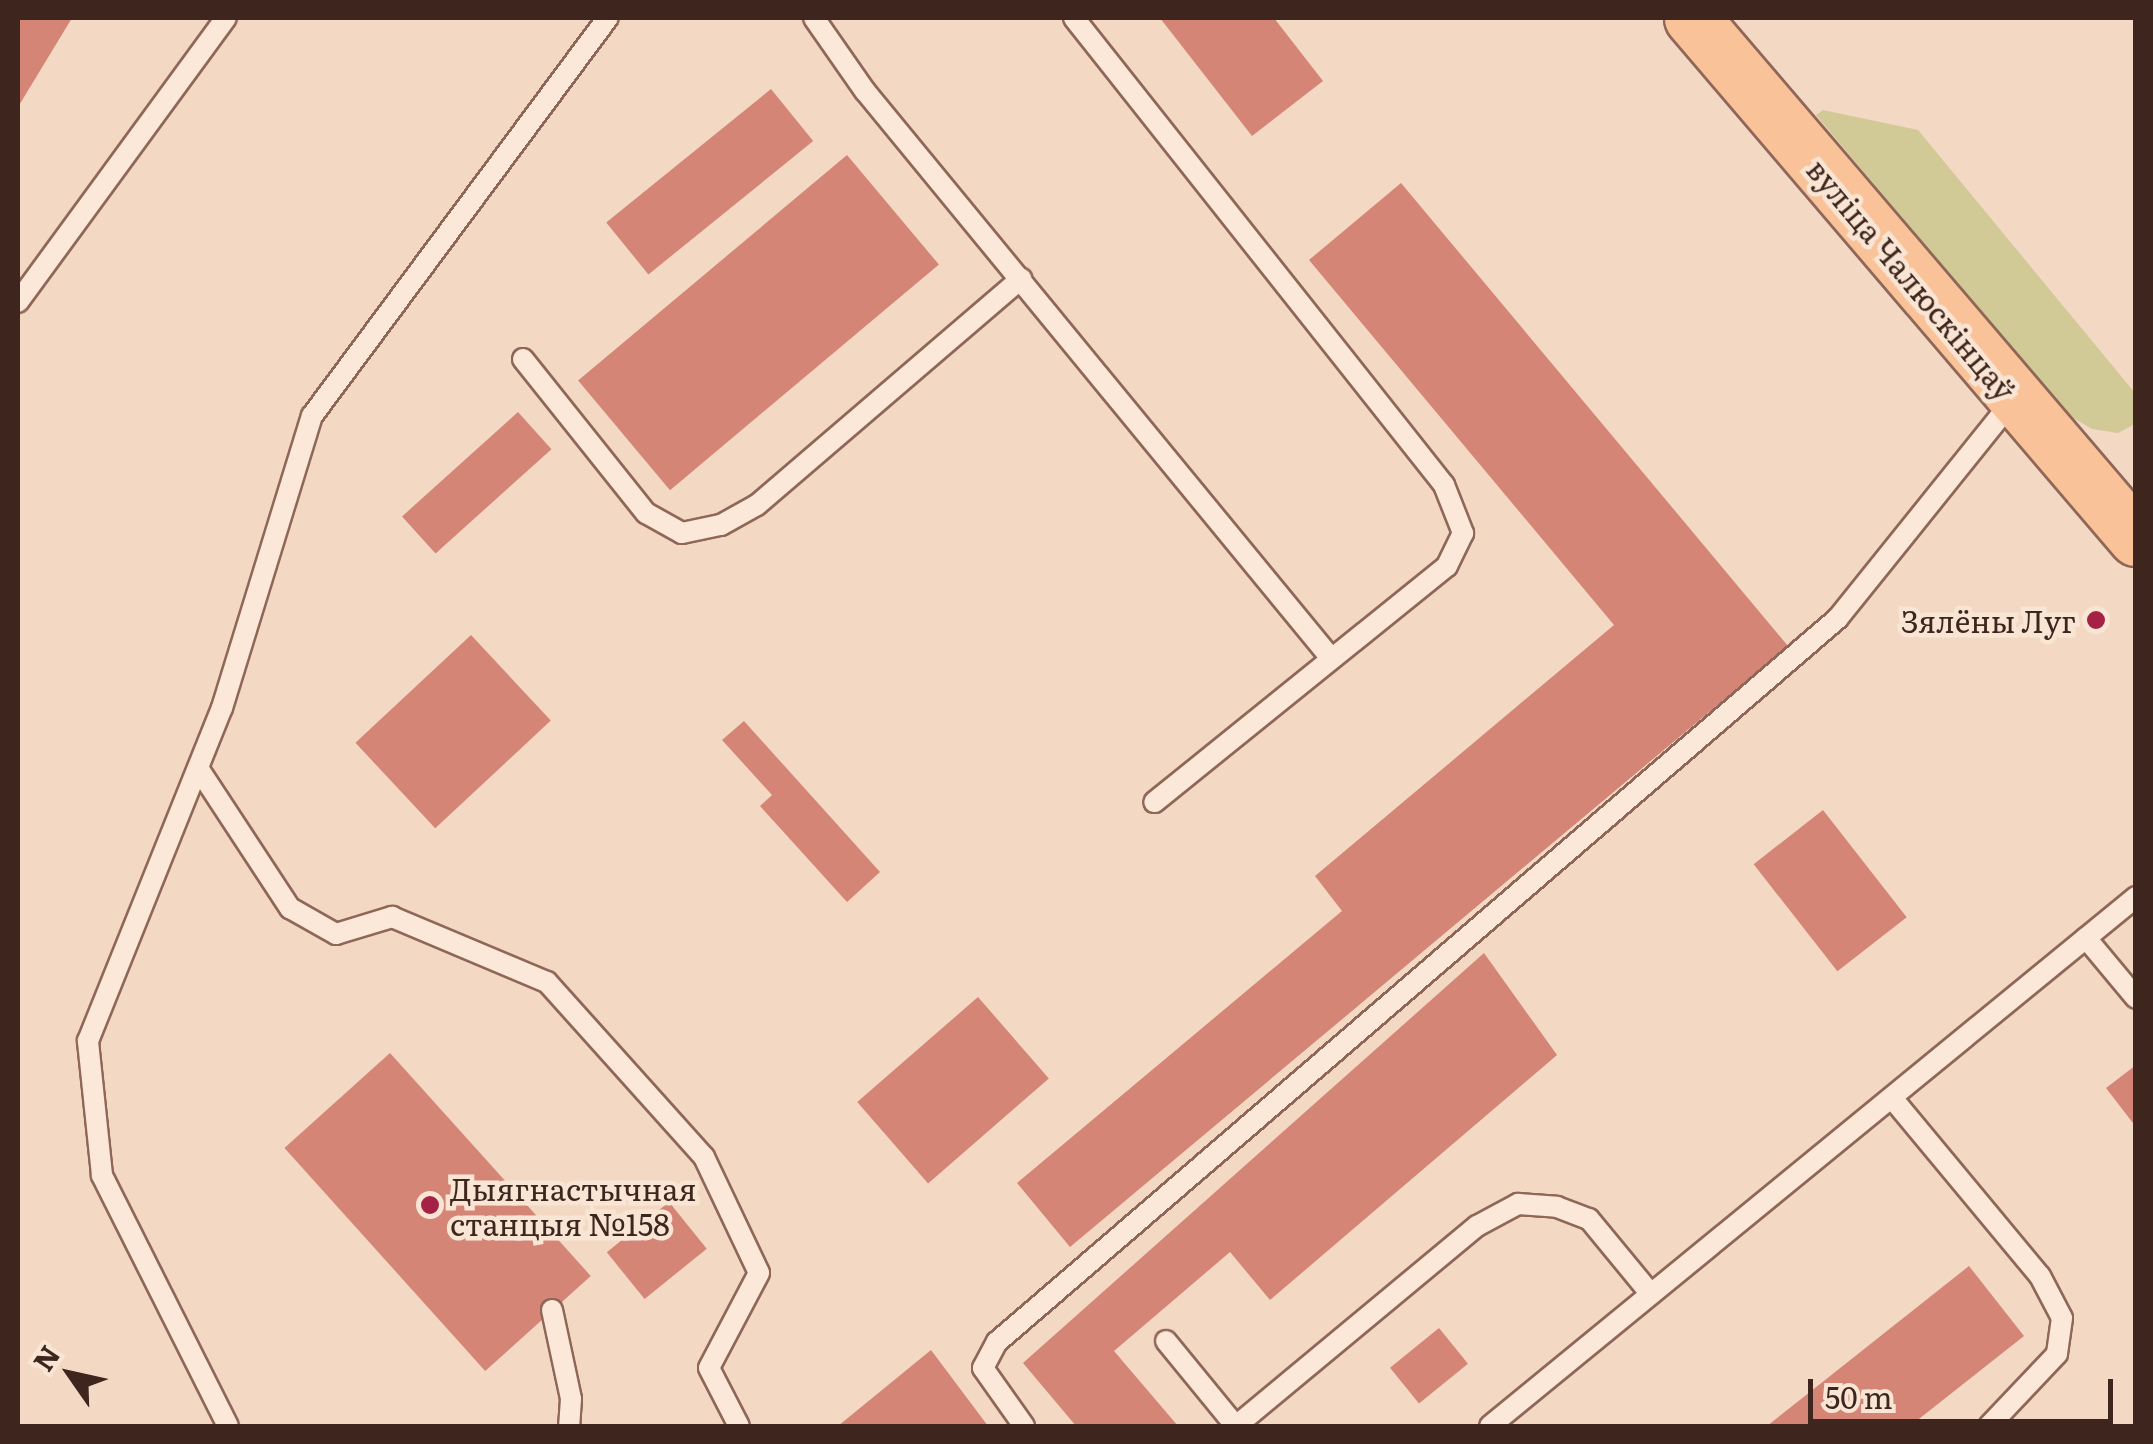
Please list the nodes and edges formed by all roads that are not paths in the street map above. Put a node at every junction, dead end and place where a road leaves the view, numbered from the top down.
1 (226, 18) edge
2 (608, 18) edge
3 (1074, 18) edge
4 (1692, 18) edge
5 (817, 19) edge
6 (1021, 279) junction
7 (18, 302) edge
8 (523, 359) dead end
9 (2014, 400) junction
10 (2136, 538) edge
11 (1330, 657) junction
12 (198, 768) junction
13 (1154, 802) dead end
14 (2136, 897) edge
15 (2086, 938) junction
16 (2136, 998) edge
17 (1892, 1098) junction
18 (1650, 1294) junction
19 (552, 1310) dead end
20 (1166, 1341) dead end
21 (1235, 1425) edge
22 (228, 1426) edge
23 (569, 1426) edge
24 (739, 1426) edge
25 (1024, 1426) edge
26 (1490, 1426) edge
27 (1989, 1426) edge

1 - 7 lane
2 - 12 lane
3 - 11 lane
4 - 9 main road, вуліца Чалюскінцаў
5 - 6 lane
6 - 8 lane
6 - 11 lane
9 - 10 main road, вуліца Чалюскінцаў
9 - 25 lane
11 - 13 lane
12 - 22 lane
12 - 24 lane
14 - 15 lane
15 - 16 lane
15 - 17 lane
17 - 18 lane
17 - 27 lane
18 - 21 lane
18 - 26 lane
19 - 23 lane
20 - 21 lane

